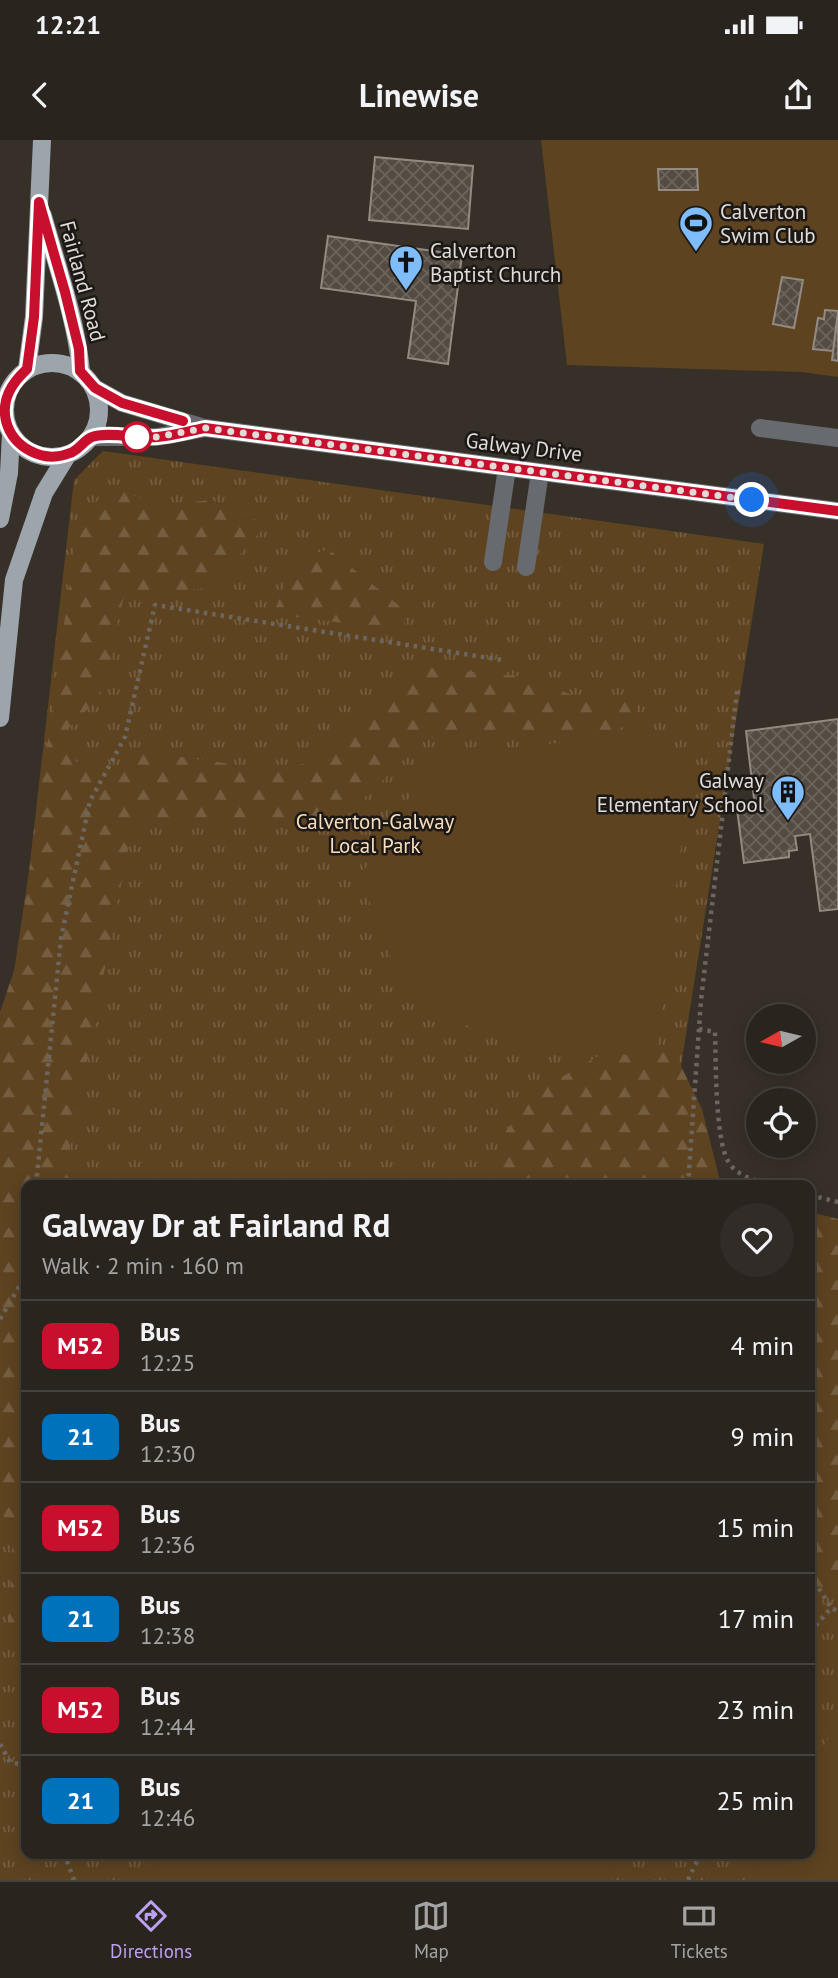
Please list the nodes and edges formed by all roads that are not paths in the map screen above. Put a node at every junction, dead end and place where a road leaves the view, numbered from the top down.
1 (42, 140) edge
2 (39, 202) junction
3 (27, 369) junction
4 (80, 371) junction
5 (95, 388) junction
6 (205, 428) junction
7 (760, 428) dead end
8 (11, 433) junction
9 (91, 437) junction
10 (838, 438) edge
11 (68, 454) junction
12 (507, 468) junction
13 (540, 472) junction
14 (838, 511) edge
15 (0, 519) edge
16 (493, 562) dead end
17 (527, 567) dead end
18 (6, 604) edge
19 (0, 718) edge

1 - 2 main road, Fairland Road
2 - 3 main road, Fairland Road
2 - 4 main road, Fairland Road
3 - 4 main road
3 - 8 main road
4 - 5 main road
5 - 6 street, Galway Drive
5 - 9 main road
6 - 9 street, Galway Drive
6 - 12 street, Galway Drive
7 - 10 street
8 - 11 main road
8 - 15 main road
9 - 11 main road
11 - 18 main road
12 - 13 street, Galway Drive
12 - 16 street
13 - 14 street, Galway Drive
13 - 17 street
18 - 19 main road

